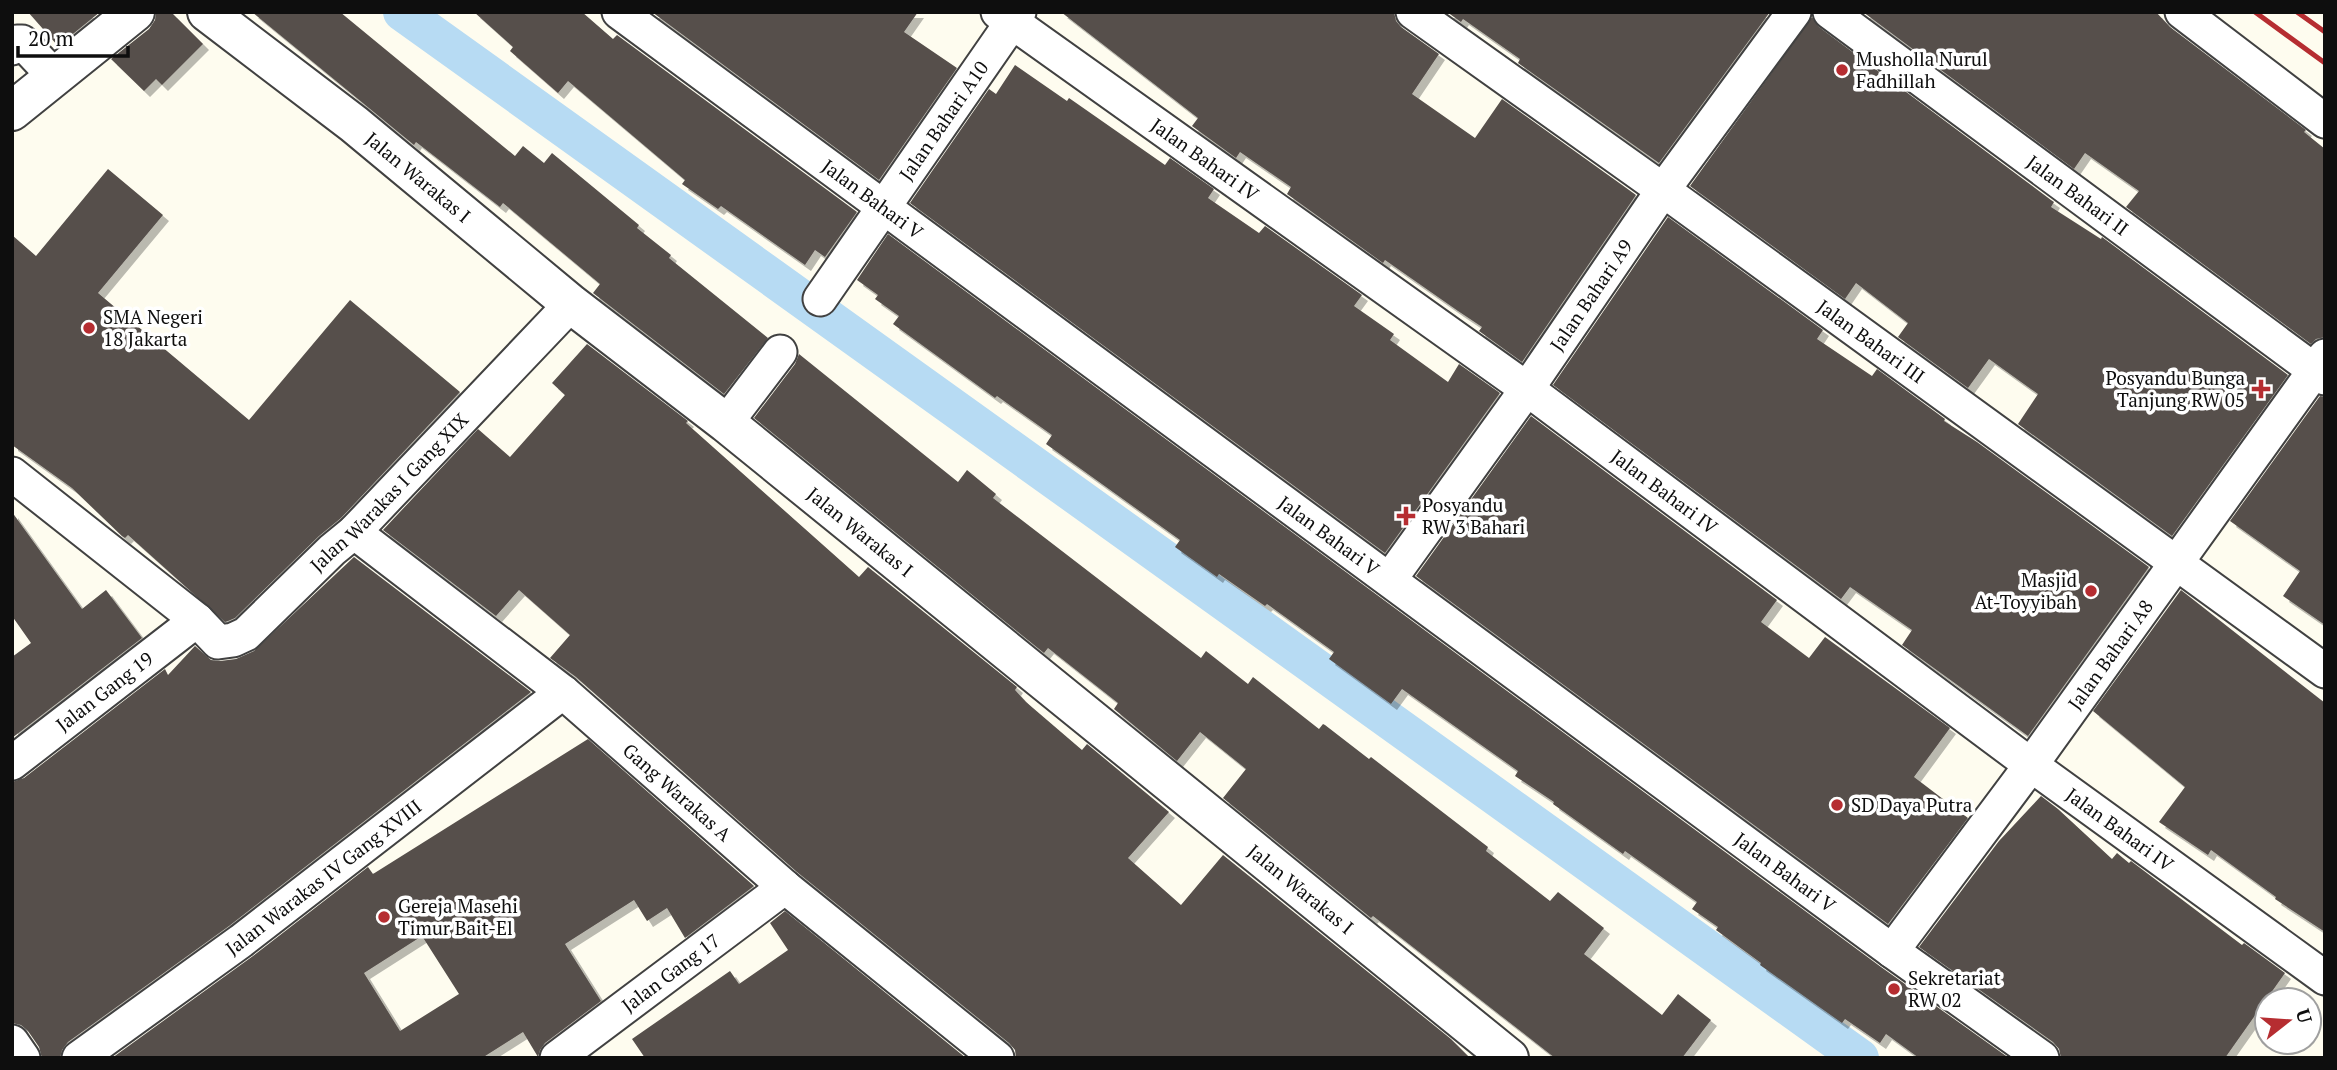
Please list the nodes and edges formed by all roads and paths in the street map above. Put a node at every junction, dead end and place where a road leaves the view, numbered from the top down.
1 (135, 12) edge
2 (206, 12) edge
3 (619, 12) edge
4 (1413, 12) edge
5 (1794, 12) edge
6 (1830, 12) edge
7 (2182, 12) edge
8 (1009, 16) edge
9 (12, 48) edge
10 (55, 77) junction
11 (12, 111) edge
12 (2325, 121) edge
13 (1663, 190) junction
14 (883, 206) junction
15 (820, 299) dead end
16 (571, 304) junction
17 (780, 352) dead end
18 (2321, 368) edge
19 (1527, 389) junction
20 (726, 423) junction
21 (12, 474) edge
22 (354, 532) junction
23 (2175, 563) junction
24 (1390, 579) junction
25 (197, 620) junction
26 (2325, 671) edge
27 (563, 692) junction
28 (12, 763) edge
29 (2031, 765) junction
30 (785, 887) junction
31 (1892, 951) junction
32 (2325, 978) edge
33 (12, 1042) edge
34 (23, 1058) edge
35 (79, 1058) edge
36 (557, 1058) edge
37 (997, 1058) edge
38 (1509, 1058) edge
39 (2042, 1058) edge

1 - 10 street
2 - 16 street, Jalan Warakas I
3 - 14 street, Jalan Bahari V
4 - 13 street, Jalan Bahari III
5 - 13 street, Jalan Bahari A9
6 - 18 street, Jalan Bahari II
7 - 12 street
8 - 14 street, Jalan Bahari A10
8 - 19 street, Jalan Bahari IV
9 - 10 street
10 - 11 street
13 - 19 street, Jalan Bahari A9
13 - 23 street, Jalan Bahari III
14 - 15 street, Jalan Bahari A10
14 - 24 street, Jalan Bahari V
16 - 20 street, Jalan Warakas I
16 - 22 street, Jalan Warakas I Gang XIX
17 - 20 street
18 - 23 street, Jalan Bahari A8
19 - 24 street, Jalan Bahari A9
19 - 29 street, Jalan Bahari IV
20 - 38 street, Jalan Warakas I
21 - 25 street
22 - 25 street, Jalan Warakas I Gang XIX
22 - 27 street, Gang Warakas A
23 - 26 street, Jalan Bahari III
23 - 29 street, Jalan Bahari A8
24 - 31 street, Jalan Bahari V
25 - 28 street, Jalan Gang 19
27 - 30 street, Gang Warakas A
27 - 35 street, Jalan Warakas IV Gang XVIII
29 - 31 street, Jalan Bahari A8
29 - 32 street, Jalan Bahari IV
30 - 36 street, Jalan Gang 17
30 - 37 street, Gang Warakas A
31 - 39 street, Jalan Bahari V
33 - 34 street

